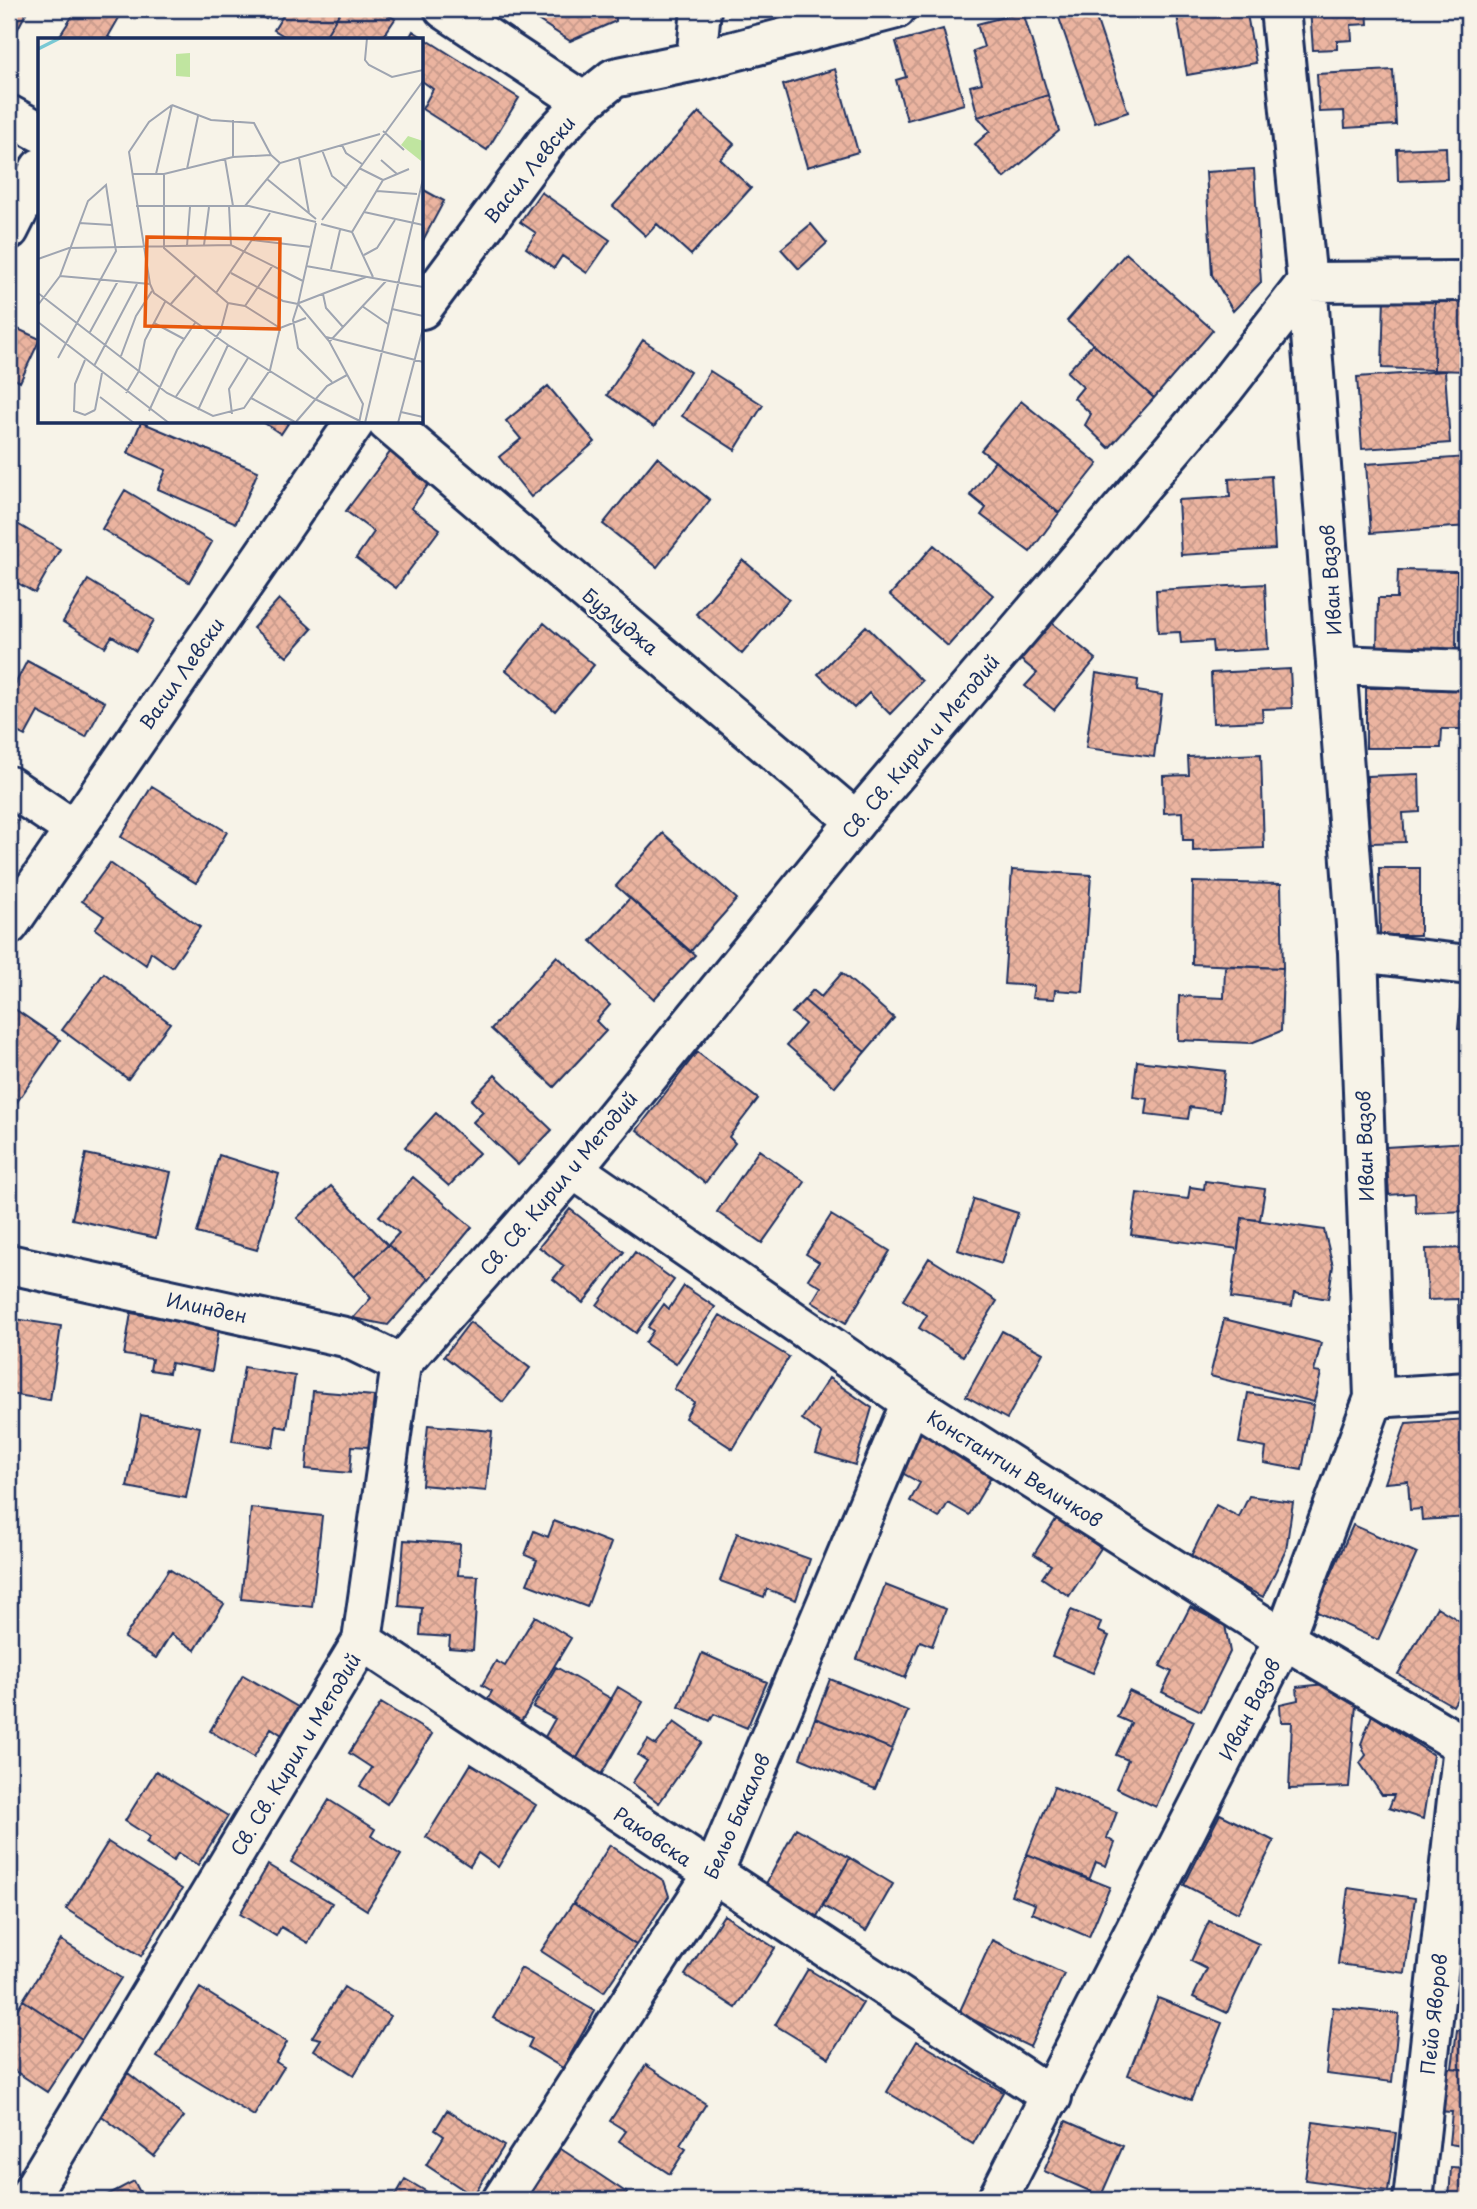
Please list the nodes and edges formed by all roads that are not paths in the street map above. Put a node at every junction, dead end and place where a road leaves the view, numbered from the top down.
1 (444, 9) edge
2 (701, 9) edge
3 (896, 9) edge
4 (1280, 9) edge
5 (696, 61) junction
6 (584, 102) junction
7 (9, 114) edge
8 (38, 131) edge
9 (38, 173) edge
10 (9, 230) edge
11 (1468, 281) edge
12 (1307, 282) junction
13 (424, 306) edge
14 (354, 424) edge
15 (389, 424) edge
16 (1337, 664) junction
17 (1468, 670) edge
18 (9, 786) edge
19 (856, 821) junction
20 (73, 829) junction
21 (9, 925) edge
22 (1357, 951) junction
23 (1468, 964) edge
24 (573, 1170) junction
25 (9, 1264) edge
26 (401, 1364) junction
27 (1468, 1392) edge
28 (1374, 1398) junction
29 (911, 1402) junction
30 (1284, 1639) junction
31 (362, 1642) junction
32 (1466, 1746) edge
33 (712, 1876) junction
34 (1052, 2097) junction
35 (27, 2200) edge
36 (502, 2200) edge
37 (997, 2200) edge
38 (1413, 2200) edge

1 - 6 street
2 - 5 street
3 - 5 street, Васил Левски
4 - 12 street, Иван Вазов
5 - 6 street, Васил Левски
6 - 13 street, Васил Левски
7 - 8 street
9 - 10 street
11 - 12 street
12 - 16 street, Иван Вазов
12 - 19 street, Св. Св. Кирил и Методий
14 - 20 street, Васил Левски
15 - 19 street, Бузлуджа
16 - 17 street
16 - 22 street, Иван Вазов
18 - 20 street
19 - 24 street, Св. Св. Кирил и Методий
20 - 21 street, Васил Левски
22 - 23 street
22 - 28 street, Иван Вазов
24 - 26 street, Св. Св. Кирил и Методий
24 - 29 street, Константин Величков
25 - 26 street, Илинден
26 - 31 street, Св. Св. Кирил и Методий
27 - 28 street
28 - 30 street, Иван Вазов
29 - 30 street, Константин Величков
29 - 33 street, Бельо Бакалов
30 - 32 street, Константин Величков
30 - 34 street, Иван Вазов
31 - 33 street, Раковска
31 - 35 street, Св. Св. Кирил и Методий
32 - 38 street, Пейо Яворов
33 - 34 street, Раковска
33 - 36 street, Бельо Бакалов
34 - 37 street, Иван Вазов

